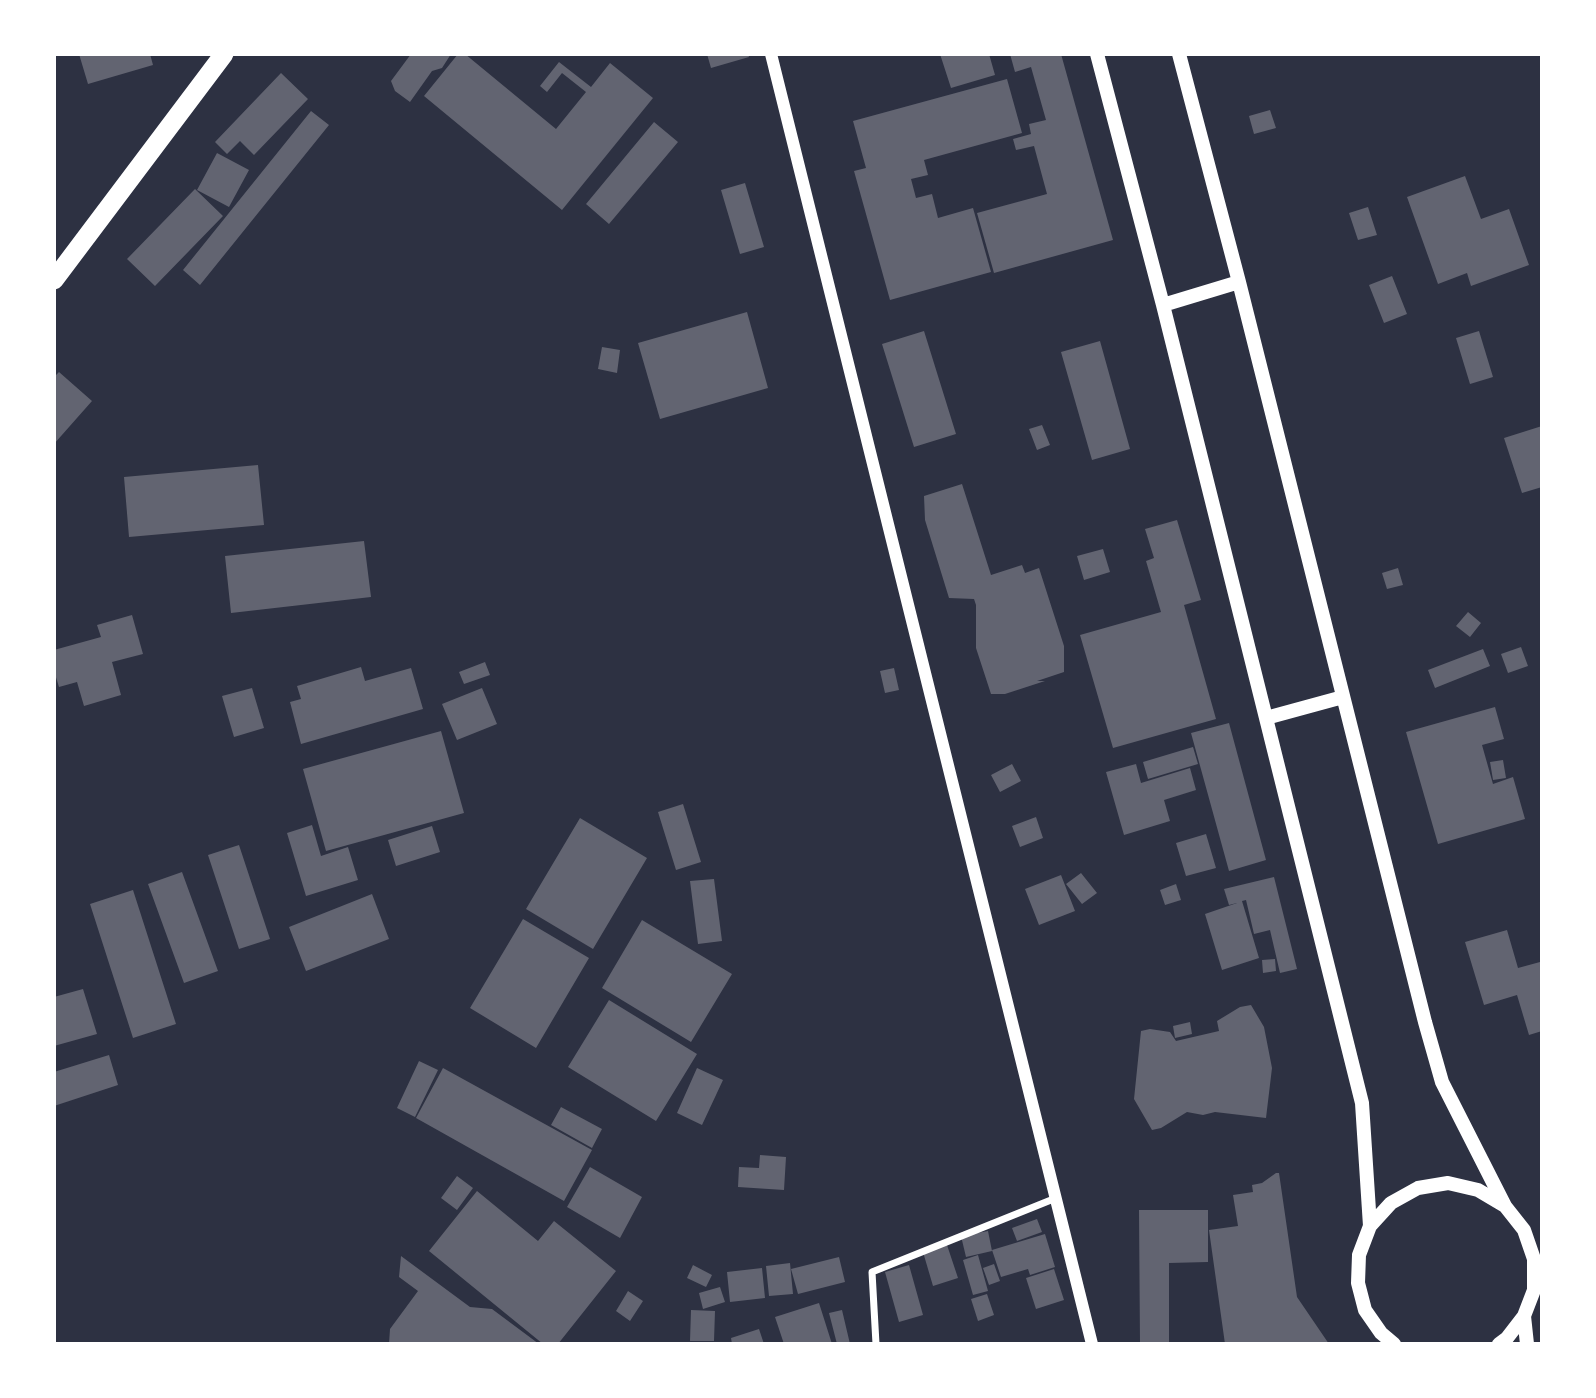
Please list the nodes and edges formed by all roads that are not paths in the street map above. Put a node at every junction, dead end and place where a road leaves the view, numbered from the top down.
1 (224, 54) edge
2 (771, 54) edge
3 (1097, 54) edge
4 (1179, 54) edge
5 (54, 280) edge
6 (1239, 282) junction
7 (1163, 305) junction
8 (1343, 697) junction
9 (1266, 718) junction
10 (1056, 1198) junction
11 (1505, 1206) junction
12 (1370, 1226) junction
13 (1524, 1316) junction
14 (876, 1344) edge
15 (1092, 1344) edge
16 (1394, 1344) edge
17 (1499, 1344) edge
18 (1527, 1344) edge

1 - 5 highway
2 - 10 street
3 - 7 main road
4 - 6 main road
6 - 7 main road
6 - 8 main road
7 - 9 main road
8 - 9 main road
8 - 11 main road
9 - 12 main road
10 - 14 street
10 - 15 street
11 - 12 main road
11 - 13 main road
12 - 16 main road
13 - 17 main road
13 - 18 main road

